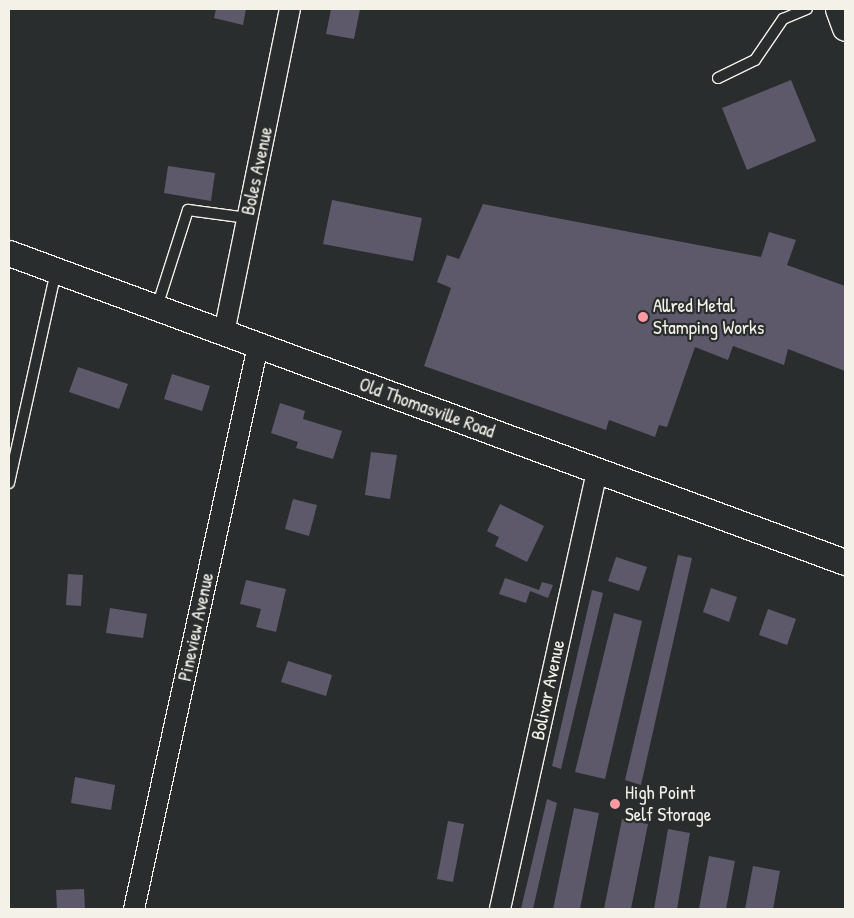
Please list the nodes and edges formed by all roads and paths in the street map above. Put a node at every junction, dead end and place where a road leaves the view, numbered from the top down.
1 (290, 9) edge
2 (807, 9) edge
3 (838, 9) edge
4 (845, 28) edge
5 (718, 78) dead end
6 (247, 218) junction
7 (9, 253) edge
8 (56, 271) junction
9 (156, 308) junction
10 (224, 333) junction
11 (258, 346) junction
12 (597, 470) junction
13 (9, 483) edge
14 (845, 562) edge
15 (134, 909) edge
16 (500, 909) edge

1 - 6 street, Boles Avenue
2 - 5 lane
3 - 4 street
6 - 9 lane
6 - 10 street, Boles Avenue
7 - 8 street, Old Thomasville Road
8 - 9 street, Old Thomasville Road
8 - 13 lane
9 - 10 street, Old Thomasville Road
10 - 11 street, Old Thomasville Road
11 - 12 street, Old Thomasville Road
11 - 15 street, Pineview Avenue
12 - 14 street, Old Thomasville Road
12 - 16 street, Bolivar Avenue

